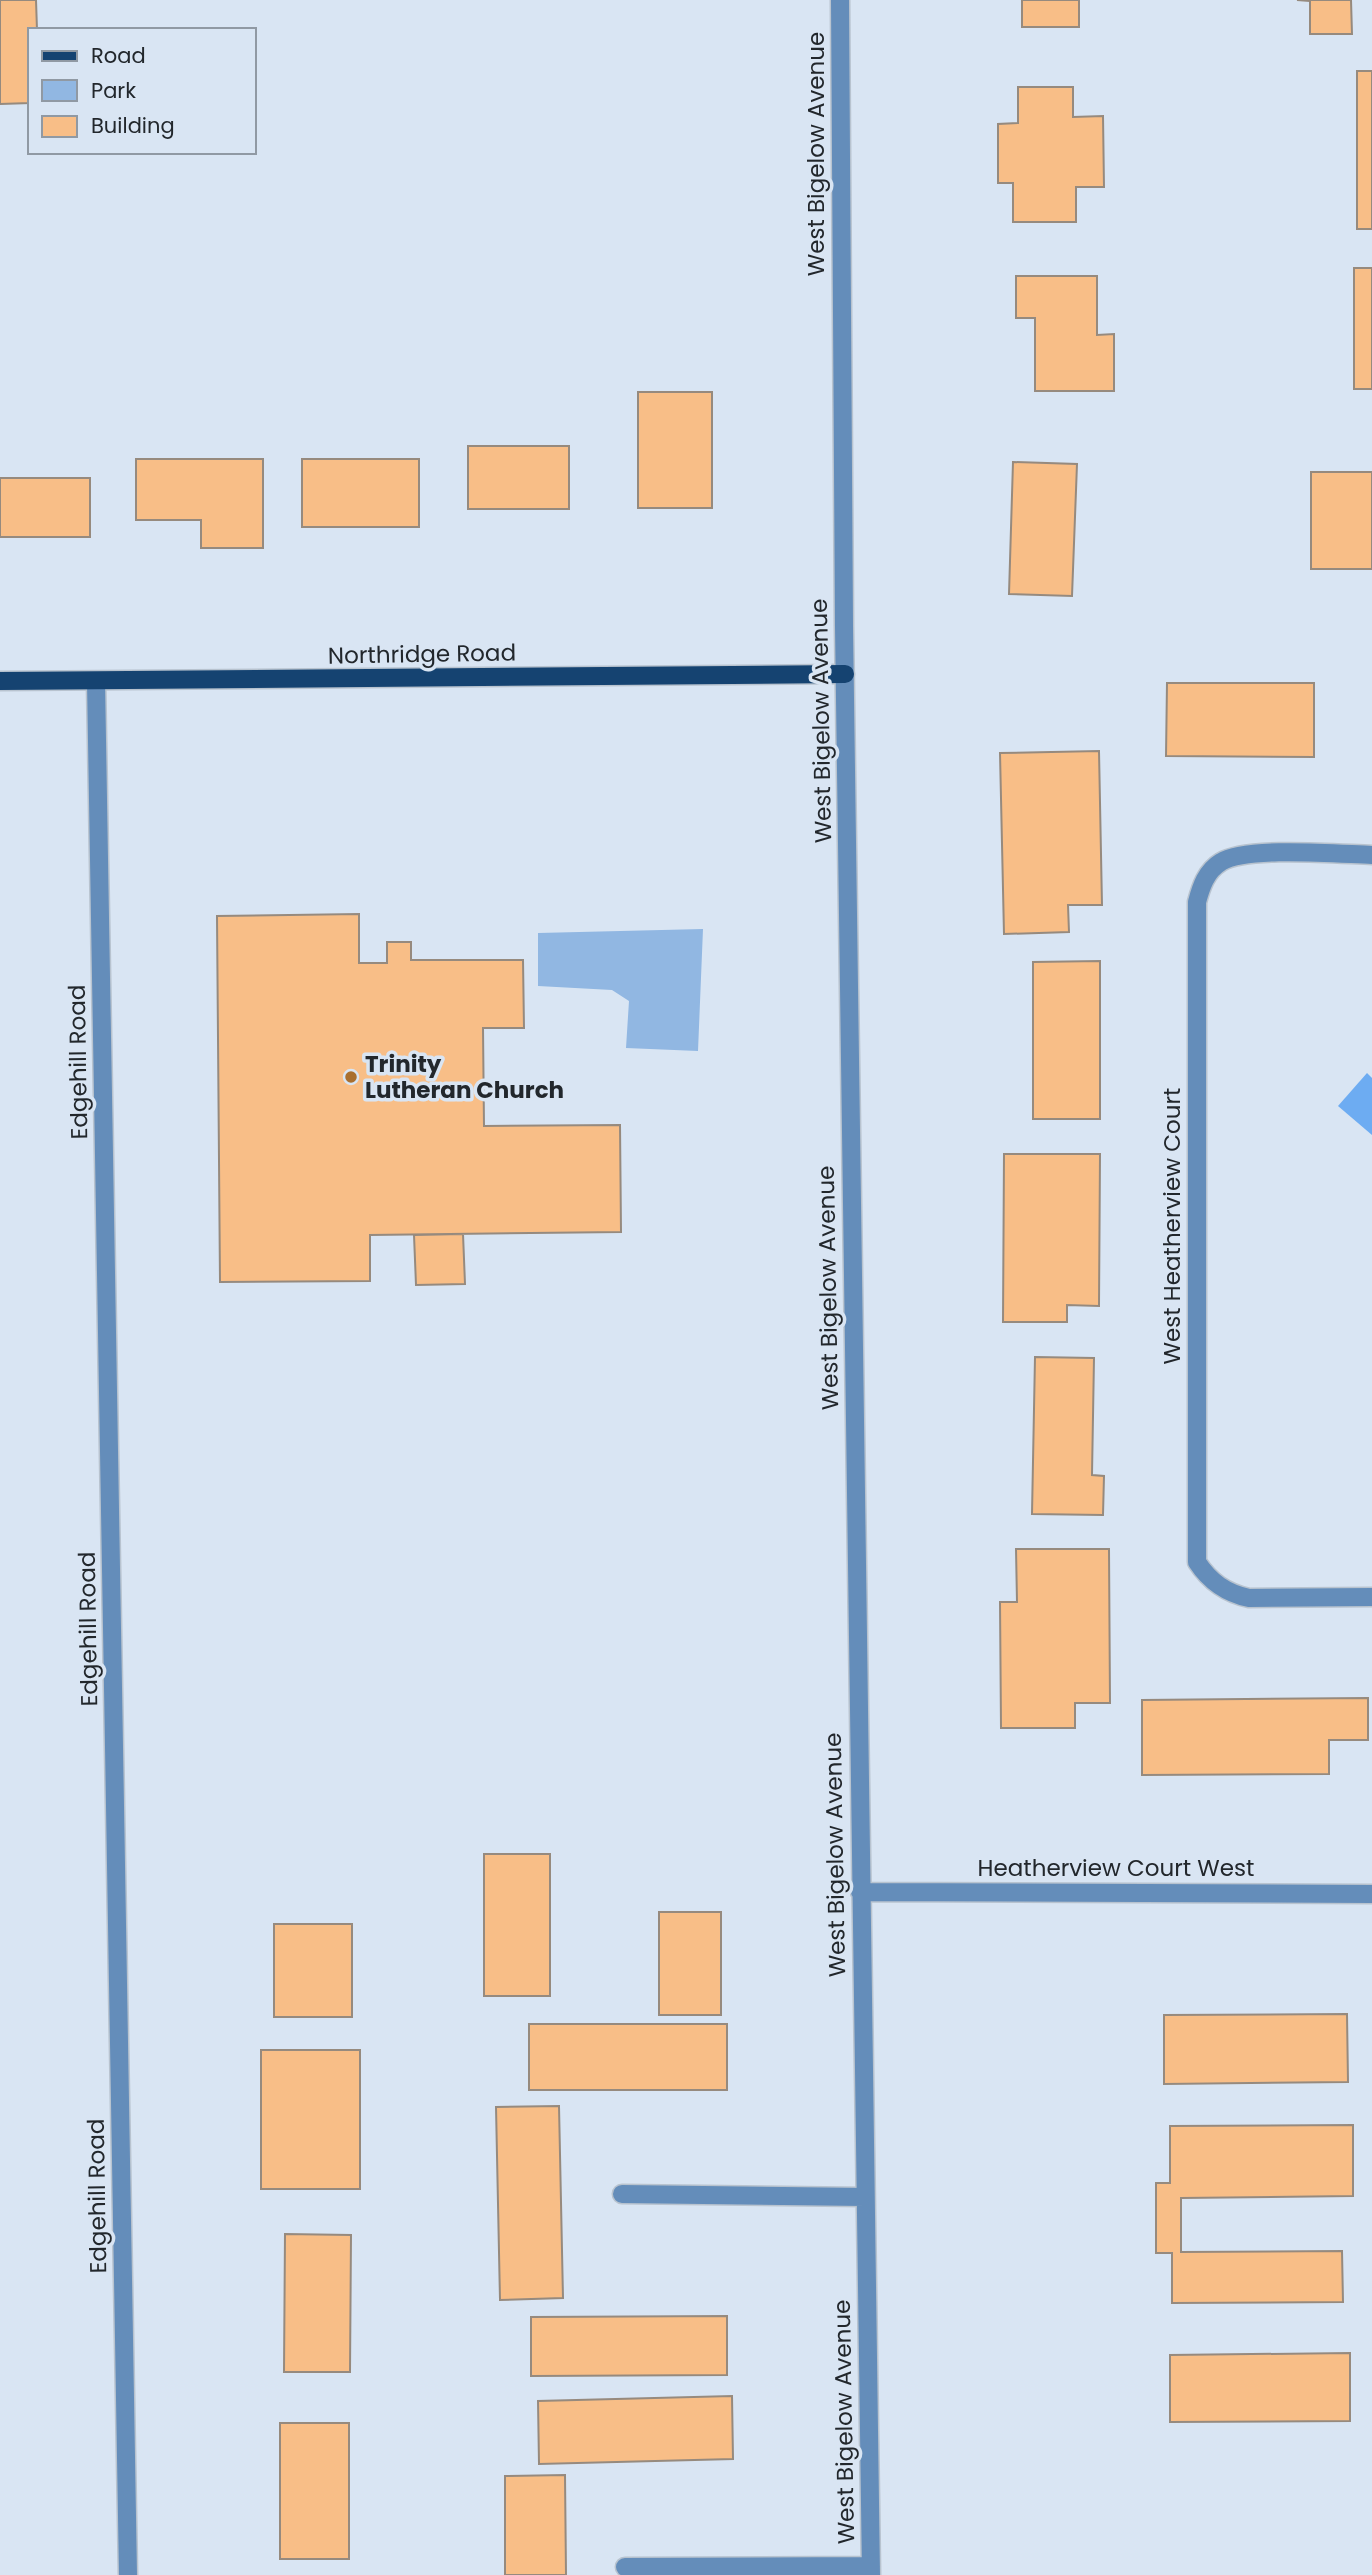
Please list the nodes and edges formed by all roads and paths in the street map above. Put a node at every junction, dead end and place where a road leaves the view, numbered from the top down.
1 (840, 0) edge
2 (845, 674) junction
3 (0, 681) edge
4 (96, 681) junction
5 (1372, 855) edge
6 (1372, 1597) edge
7 (860, 1892) junction
8 (1372, 1894) edge
9 (622, 2194) dead end
10 (864, 2197) junction
11 (625, 2567) dead end
12 (871, 2570) edge
13 (128, 2575) edge

1 - 2 street, West Bigelow Avenue
2 - 4 main road, Northridge Road
2 - 7 street, West Bigelow Avenue
3 - 4 main road, Northridge Road
4 - 13 street, Edgehill Road
5 - 6 street, West Heatherview Court
7 - 8 street, Heatherview Court West
7 - 10 street, West Bigelow Avenue
9 - 10 street
10 - 12 street, West Bigelow Avenue
11 - 12 street

